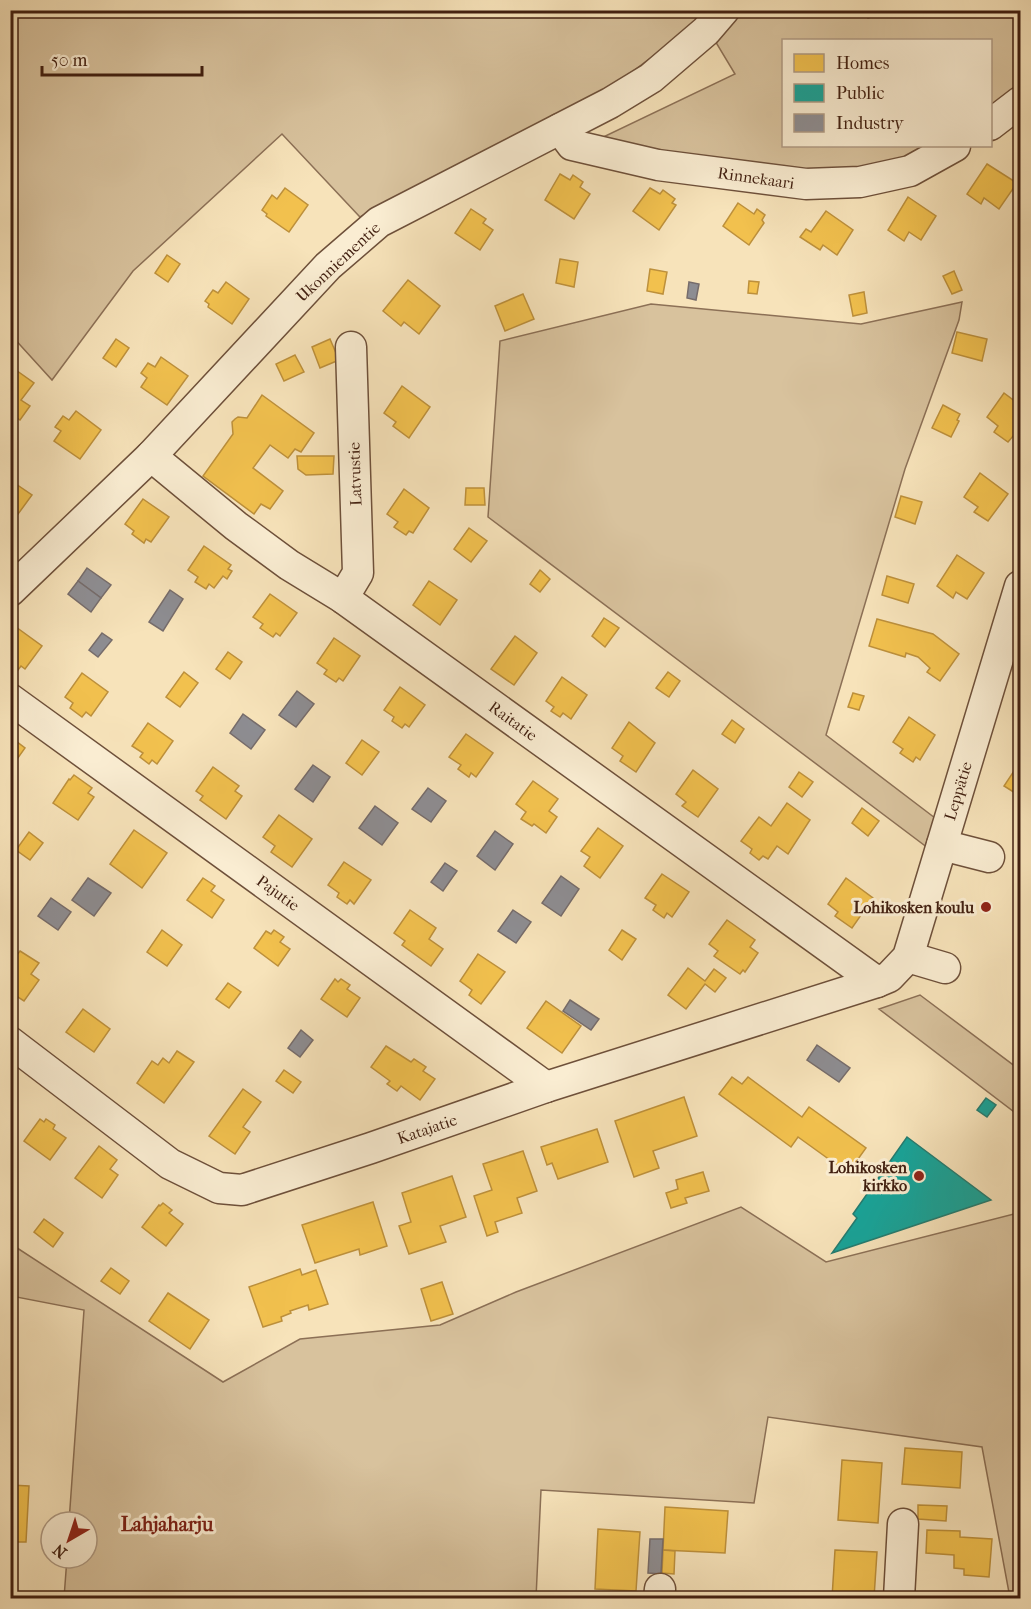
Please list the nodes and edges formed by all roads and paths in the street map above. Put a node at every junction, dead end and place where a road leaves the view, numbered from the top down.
1 (724, 10) edge
2 (1020, 102) edge
3 (992, 123) edge
4 (560, 129) junction
5 (953, 147) edge
6 (351, 347) dead end
7 (151, 456) junction
8 (1020, 586) edge
9 (10, 591) edge
10 (343, 598) junction
11 (10, 699) edge
12 (942, 845) junction
13 (988, 857) dead end
14 (908, 957) junction
15 (945, 968) dead end
16 (877, 982) junction
17 (10, 1042) edge
18 (546, 1087) junction
19 (903, 1524) dead end
20 (899, 1599) edge

1 - 4 street, Ukonniementie
2 - 3 street
4 - 5 street, Rinnekaari
4 - 7 street, Ukonniementie
6 - 10 street, Latvustie
7 - 9 street, Ukonniementie
7 - 10 street, Raitatie
8 - 12 street, Leppätie
10 - 16 street, Raitatie
11 - 18 street, Pajutie
12 - 13 street
12 - 14 street, Leppätie
14 - 15 street
14 - 16 street
16 - 18 street, Katajatie
17 - 18 street, Katajatie
19 - 20 street

